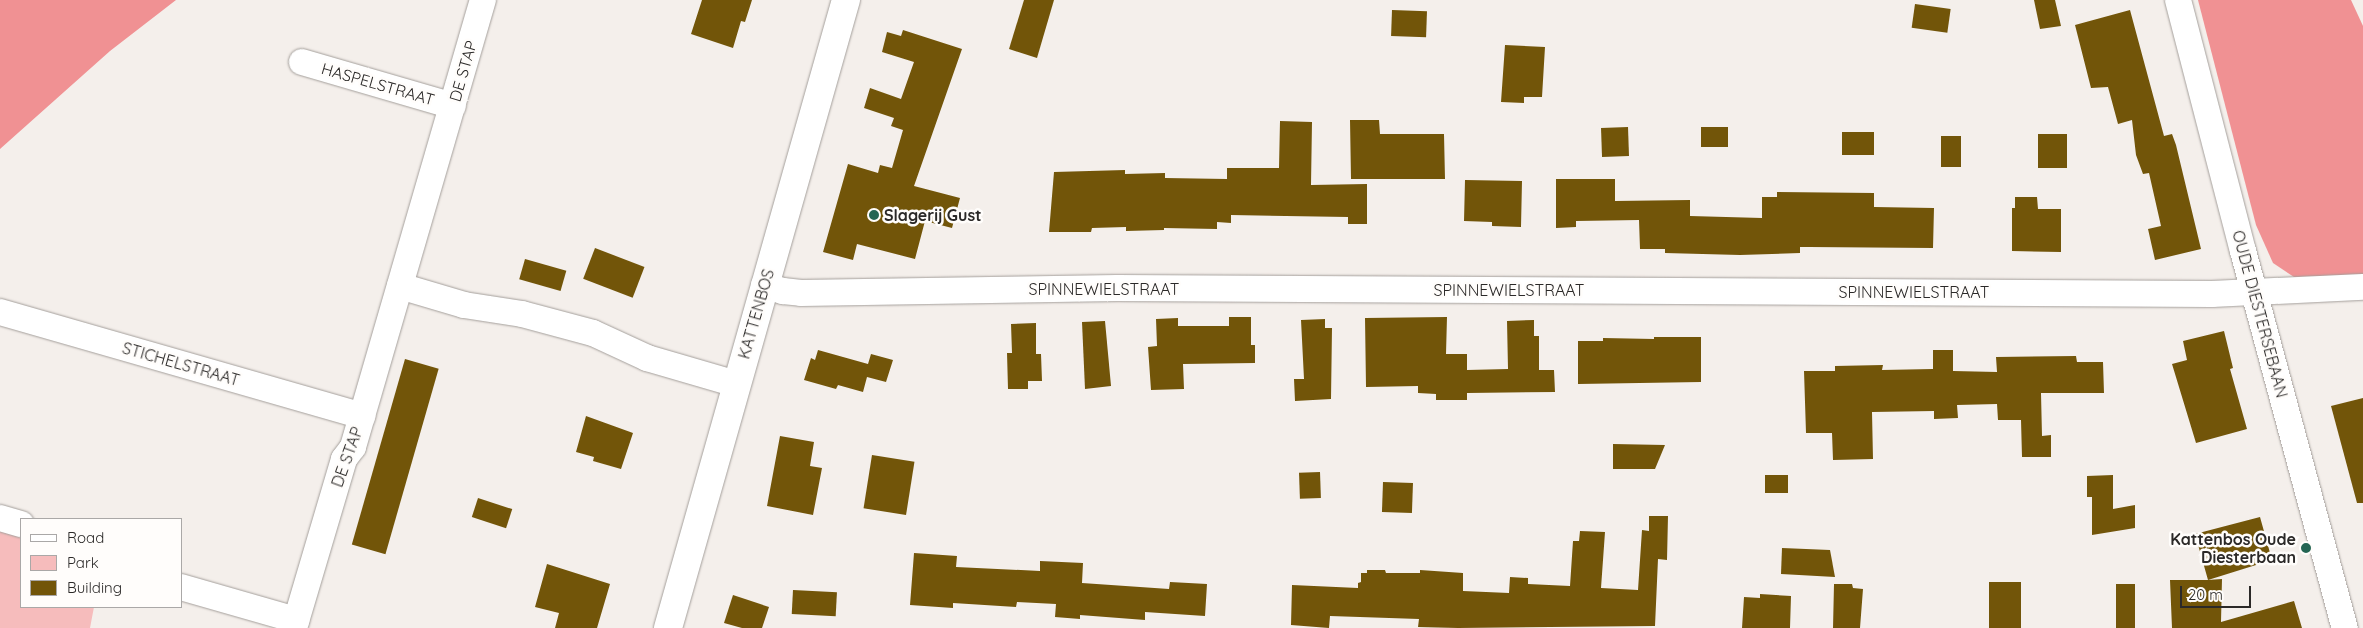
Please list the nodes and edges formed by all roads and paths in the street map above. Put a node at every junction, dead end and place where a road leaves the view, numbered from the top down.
1 (483, 0) edge
2 (846, 0) edge
3 (2178, 0) edge
4 (302, 62) dead end
5 (453, 106) junction
6 (764, 285) junction
7 (400, 286) junction
8 (2363, 287) edge
9 (2255, 293) junction
10 (0, 312) edge
11 (736, 384) junction
12 (362, 416) junction
13 (0, 518) edge
14 (20, 524) edge
15 (182, 587) edge
16 (295, 624) edge
17 (668, 628) edge
18 (2345, 628) edge

1 - 5 street, DE STAP
2 - 6 main road, KATTENBOS
3 - 9 street, OUDE DIESTERSEBAAN
4 - 5 street, HASPELSTRAAT
5 - 7 street, DE STAP
6 - 9 street, SPINNEWIELSTRAAT
6 - 11 main road, KATTENBOS
7 - 11 street
7 - 12 street, DE STAP
8 - 9 street, SPINNEWIELSTRAAT
9 - 18 street, OUDE DIESTERSEBAAN
10 - 12 street, STICHELSTRAAT
11 - 17 main road, KATTENBOS
12 - 16 street, DE STAP
13 - 14 street
15 - 16 street

